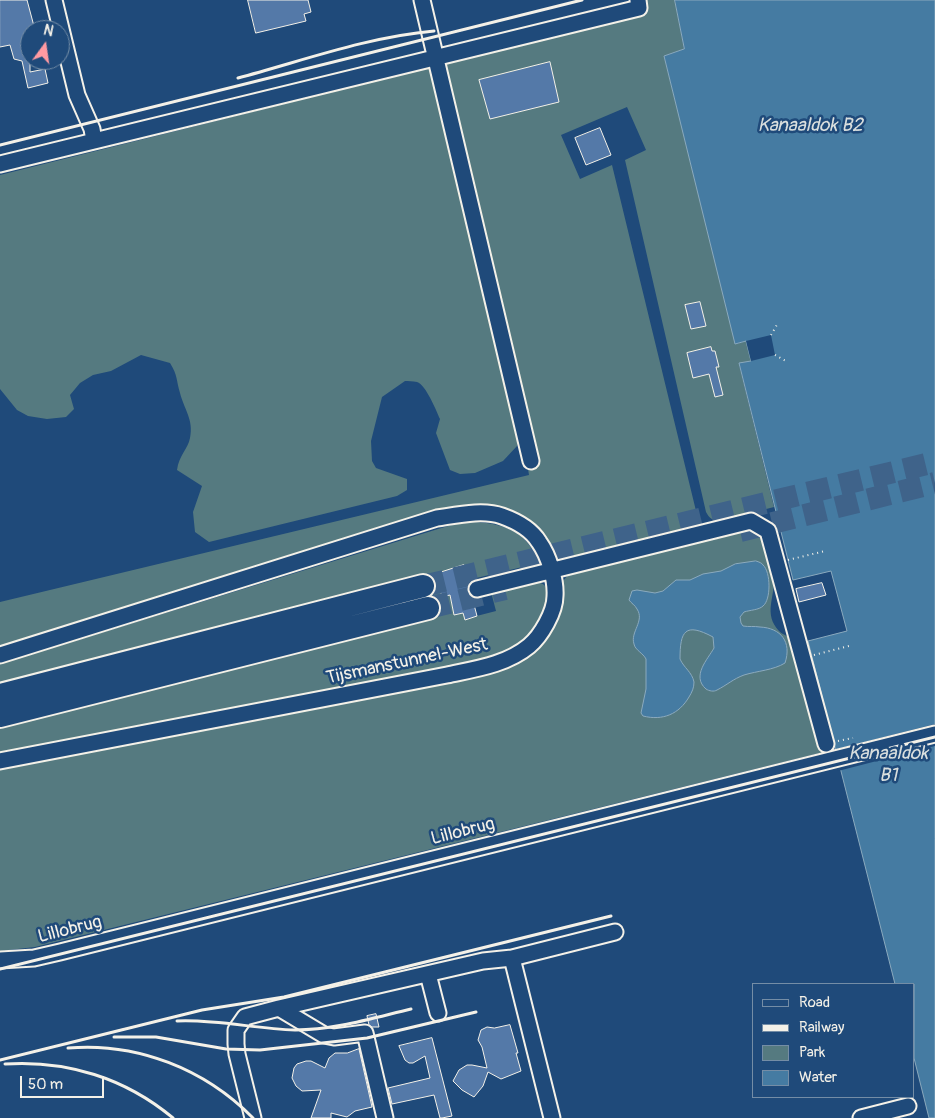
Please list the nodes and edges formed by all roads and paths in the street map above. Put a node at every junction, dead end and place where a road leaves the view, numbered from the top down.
1 (54, 0) edge
2 (422, 0) edge
3 (638, 0) edge
4 (436, 57) junction
5 (94, 141) junction
6 (0, 164) edge
7 (778, 323) dead end
8 (771, 335) dead end
9 (775, 355) dead end
10 (786, 361) dead end
11 (532, 462) dead end
12 (825, 551) dead end
13 (776, 563) junction
14 (551, 571) junction
15 (424, 586) tunnel mouth
16 (477, 589) dead end
17 (428, 608) tunnel mouth
18 (850, 646) dead end
19 (0, 656) edge
20 (802, 658) junction
21 (0, 695) edge
22 (0, 716) edge
23 (935, 734) edge
24 (826, 744) dead end
25 (0, 761) edge
26 (616, 932) dead end
27 (512, 958) junction
28 (0, 960) edge
29 (428, 974) junction
30 (279, 1008) junction
31 (438, 1013) dead end
32 (908, 1106) dead end
33 (253, 1118) edge
34 (385, 1118) edge
35 (552, 1118) edge
36 (861, 1118) edge

1 - 5 street
2 - 4 street
3 - 4 street
4 - 5 street
4 - 11 street
5 - 6 street
7 - 8 path
9 - 10 path
12 - 13 path
13 - 14 street
13 - 20 street
14 - 16 street
14 - 19 street, Tijsmanstunnel-West
14 - 25 street, Tijsmanstunnel-West
15 - 21 highway
17 - 22 highway
18 - 20 path
20 - 24 street
23 - 28 street, Lillobrug
26 - 27 street
27 - 29 street
27 - 35 street
29 - 30 street
29 - 31 street
30 - 33 street
30 - 34 street
32 - 36 street

